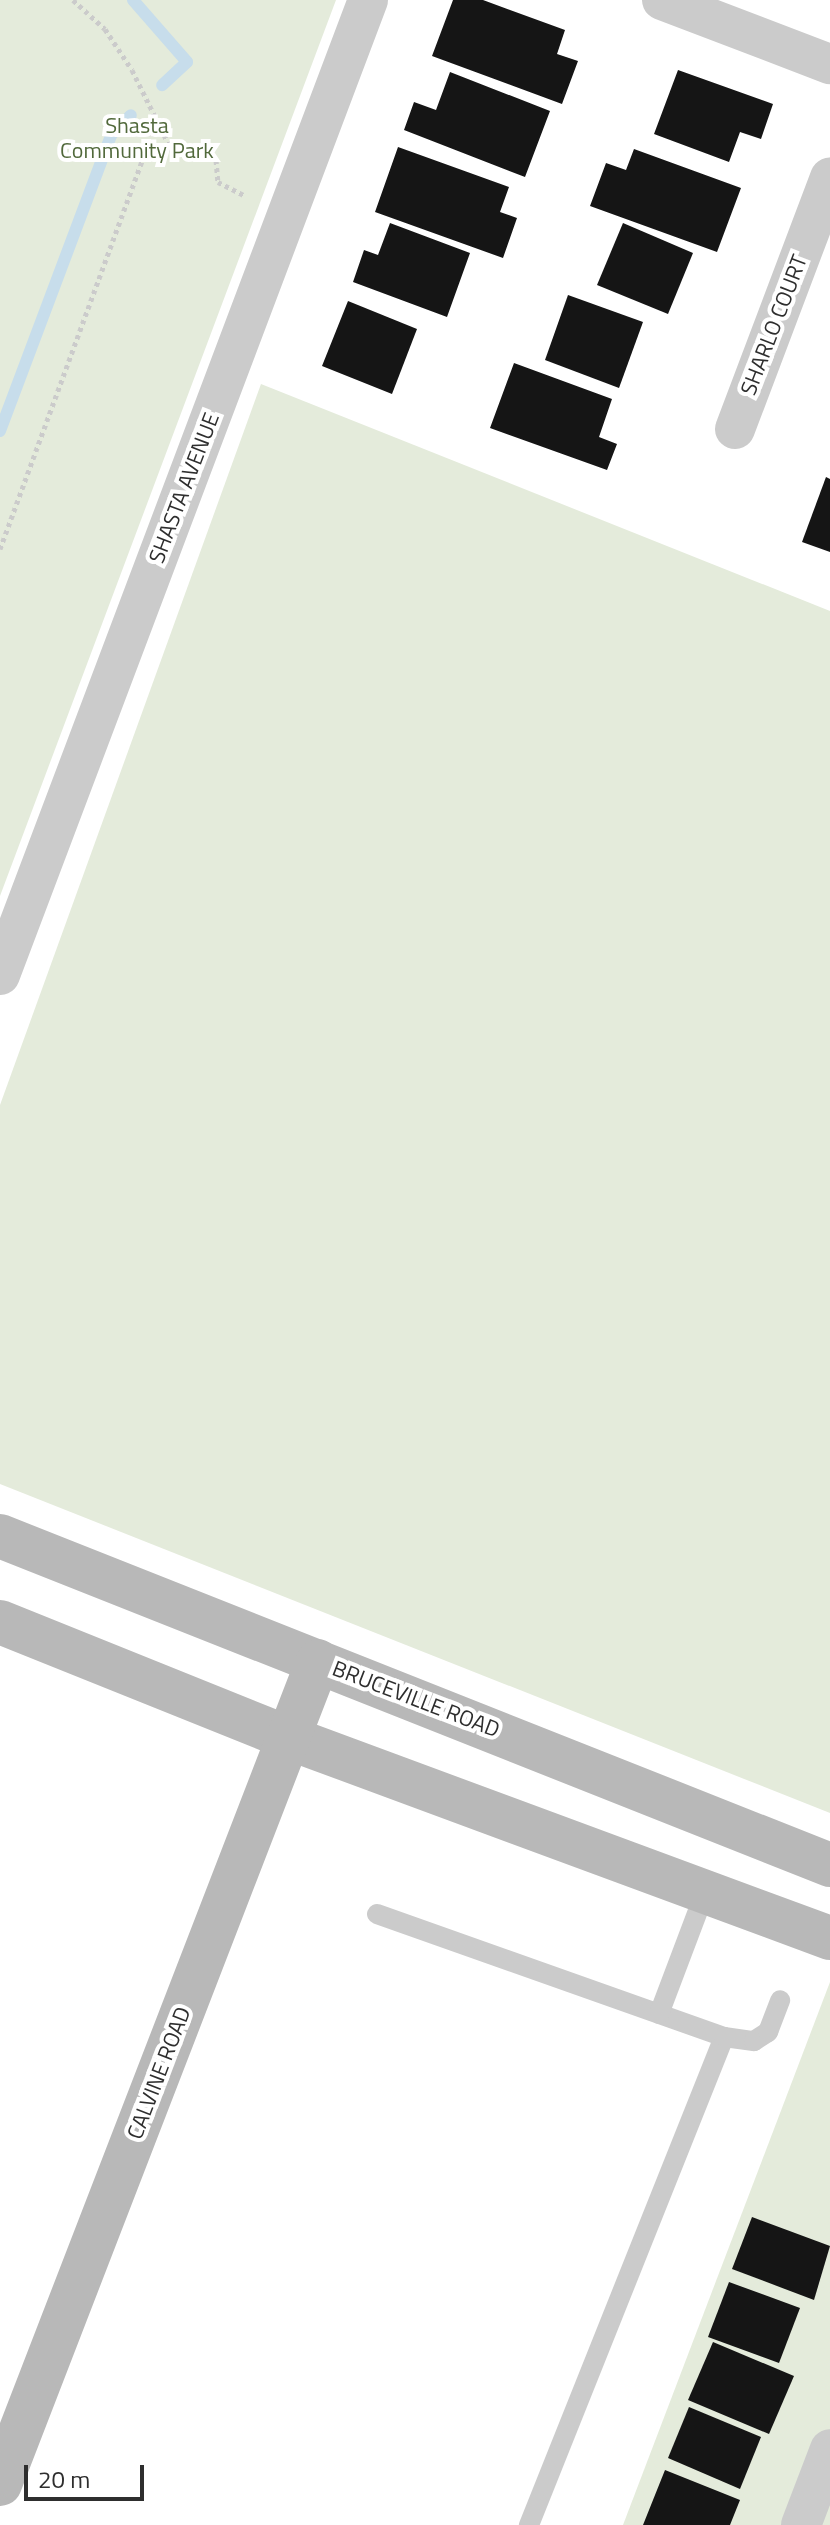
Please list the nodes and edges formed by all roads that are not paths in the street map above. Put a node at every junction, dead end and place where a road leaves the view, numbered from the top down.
1 (368, 0) edge
2 (662, 0) edge
3 (830, 64) edge
4 (830, 177) edge
5 (735, 429) dead end
6 (0, 975) edge
7 (0, 1536) edge
8 (0, 1622) edge
9 (318, 1661) junction
10 (289, 1738) junction
11 (830, 1865) edge
12 (705, 1892) junction
13 (377, 1914) dead end
14 (830, 1938) edge
15 (780, 2000) dead end
16 (659, 2014) junction
17 (724, 2037) junction
18 (830, 2449) edge
19 (0, 2484) edge
20 (529, 2525) edge
21 (801, 2525) edge

1 - 6 street, SHASTA AVENUE
2 - 3 street
4 - 5 street, SHARLO COURT
7 - 9 main road, BRUCEVILLE ROAD
8 - 10 main road
9 - 10 main road, CALVINE ROAD
9 - 11 main road, BRUCEVILLE ROAD
10 - 12 main road
10 - 19 main road, CALVINE ROAD
12 - 14 main road
12 - 16 lane
13 - 16 lane
15 - 17 lane
16 - 17 lane
17 - 20 lane
18 - 21 street

